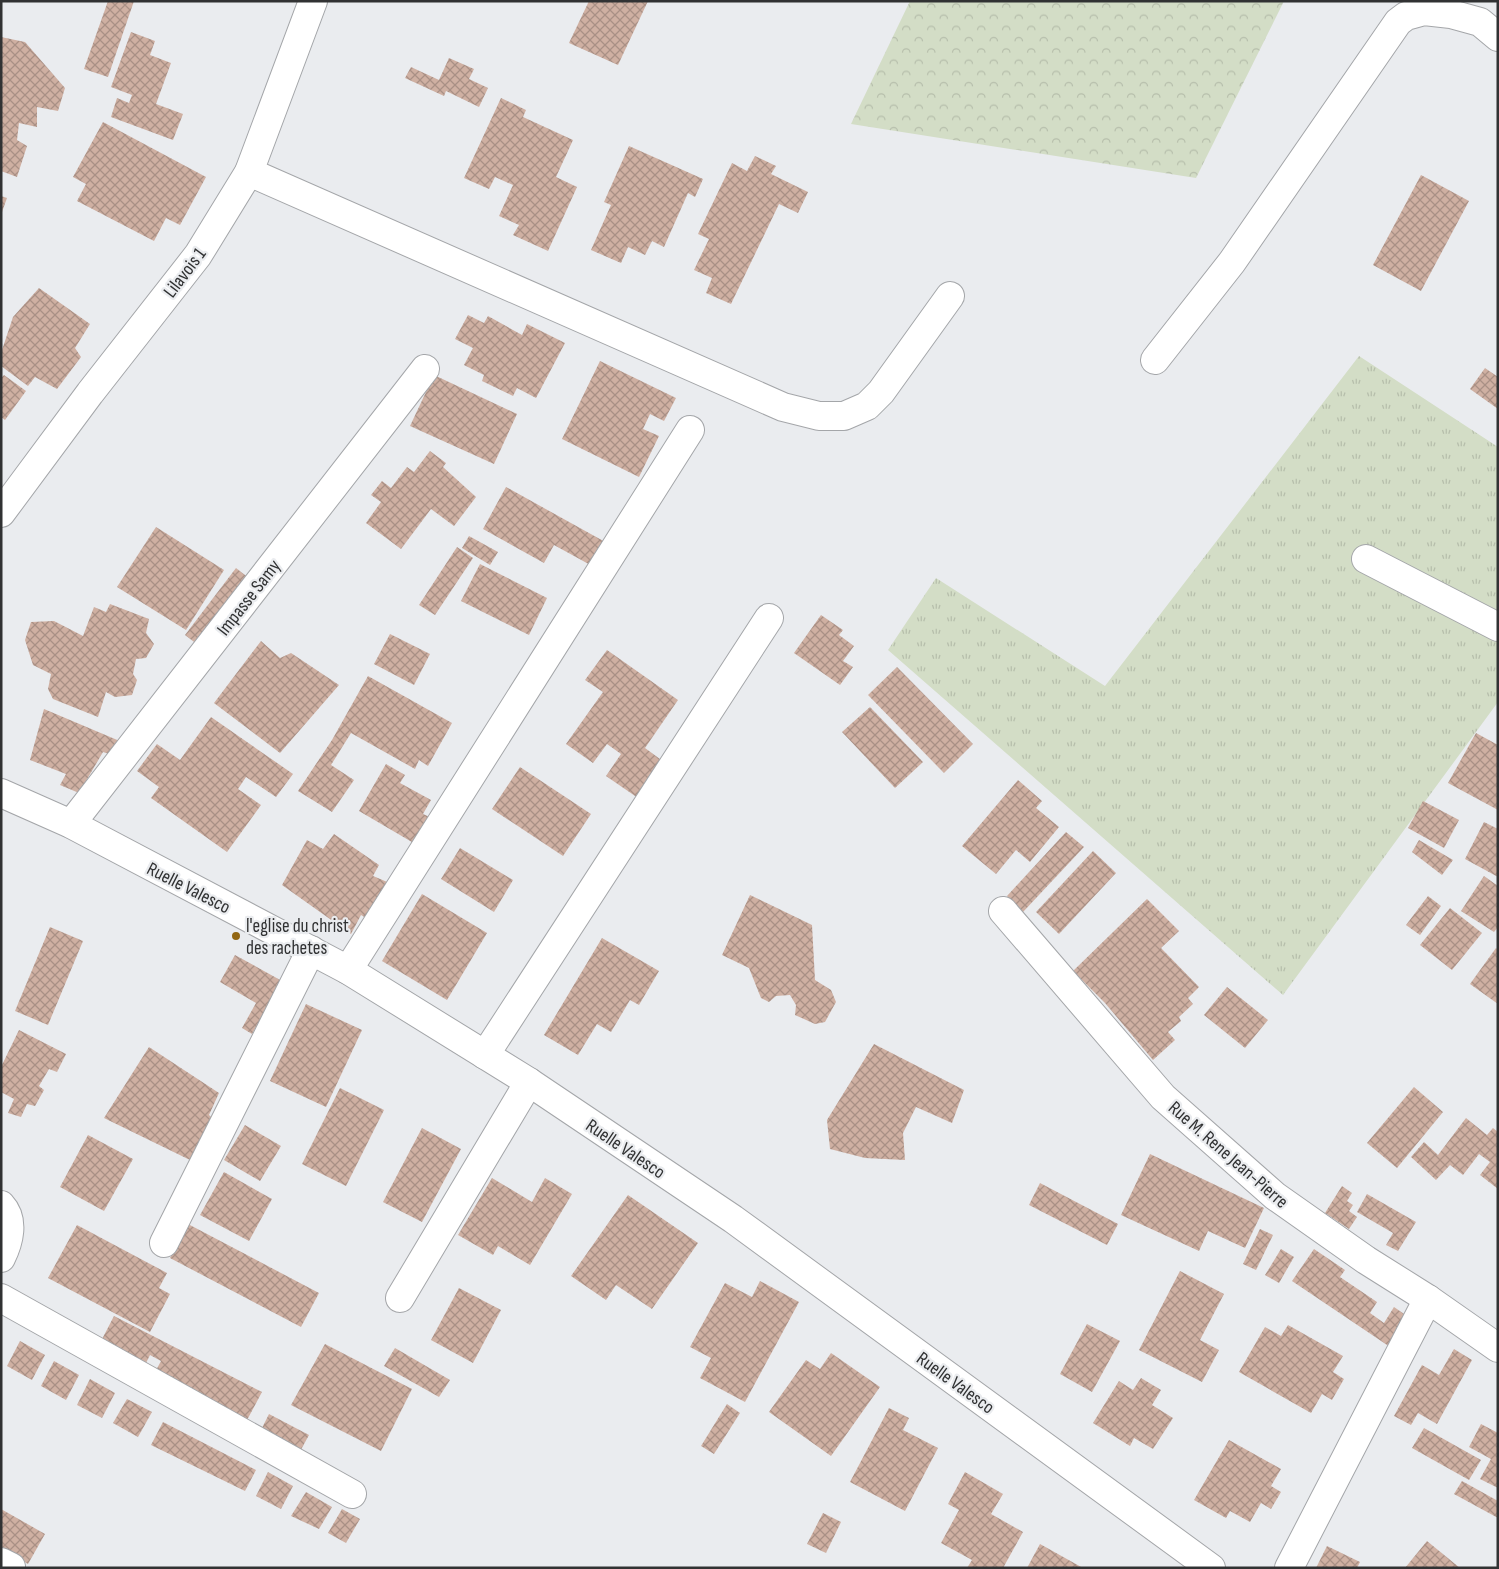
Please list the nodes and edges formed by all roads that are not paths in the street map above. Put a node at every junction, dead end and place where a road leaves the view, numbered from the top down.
1 (313, 1) edge
2 (1498, 37) edge
3 (249, 172) junction
4 (950, 296) dead end
5 (1155, 360) dead end
6 (425, 369) dead end
7 (690, 430) dead end
8 (1, 513) edge
9 (1366, 559) dead end
10 (768, 618) dead end
11 (1498, 627) edge
12 (1, 793) edge
13 (71, 824) junction
14 (1003, 911) dead end
15 (311, 950) junction
16 (348, 970) junction
17 (485, 1055) junction
18 (529, 1082) junction
19 (1, 1206) edge
20 (164, 1243) dead end
21 (1, 1258) edge
22 (1, 1298) edge
23 (400, 1298) dead end
24 (1428, 1299) junction
25 (1498, 1348) edge
26 (352, 1494) dead end
27 (1211, 1568) edge
28 (1289, 1568) edge

1 - 3 street, Lilavois 1
2 - 5 street
3 - 4 street
3 - 8 street, Lilavois 1
6 - 13 street, Impasse Samy
7 - 16 street
9 - 11 street
10 - 17 street
12 - 13 street, Ruelle Valesco
13 - 15 street, Ruelle Valesco
14 - 24 street, Rue M. Rene Jean-Pierre
15 - 16 street, Ruelle Valesco
15 - 20 street
16 - 17 street, Ruelle Valesco
17 - 18 street, Ruelle Valesco
18 - 23 street
18 - 27 street, Ruelle Valesco
19 - 21 street
22 - 26 street
24 - 25 street, Rue M. Rene Jean-Pierre
24 - 28 street

